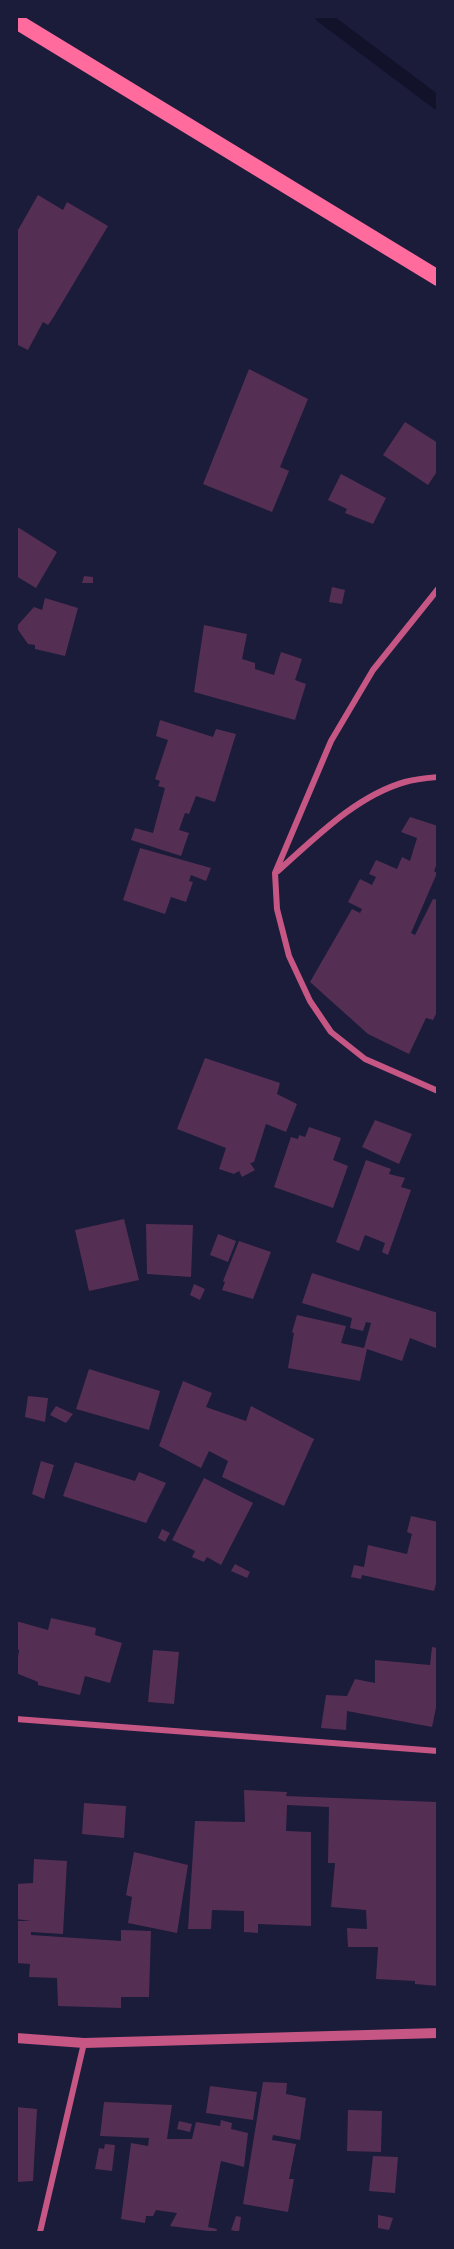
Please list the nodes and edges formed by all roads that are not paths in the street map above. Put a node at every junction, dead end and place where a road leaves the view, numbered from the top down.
1 (16, 21) edge
2 (438, 278) edge
3 (438, 589) edge
4 (438, 777) edge
5 (276, 873) junction
6 (438, 1091) edge
7 (16, 1719) edge
8 (438, 1750) edge
9 (438, 2033) edge
10 (16, 2038) edge
11 (84, 2043) junction
12 (40, 2232) edge

1 - 2 highway
3 - 5 street
4 - 5 street
5 - 6 street
7 - 8 street
9 - 11 street
10 - 11 street
11 - 12 street

